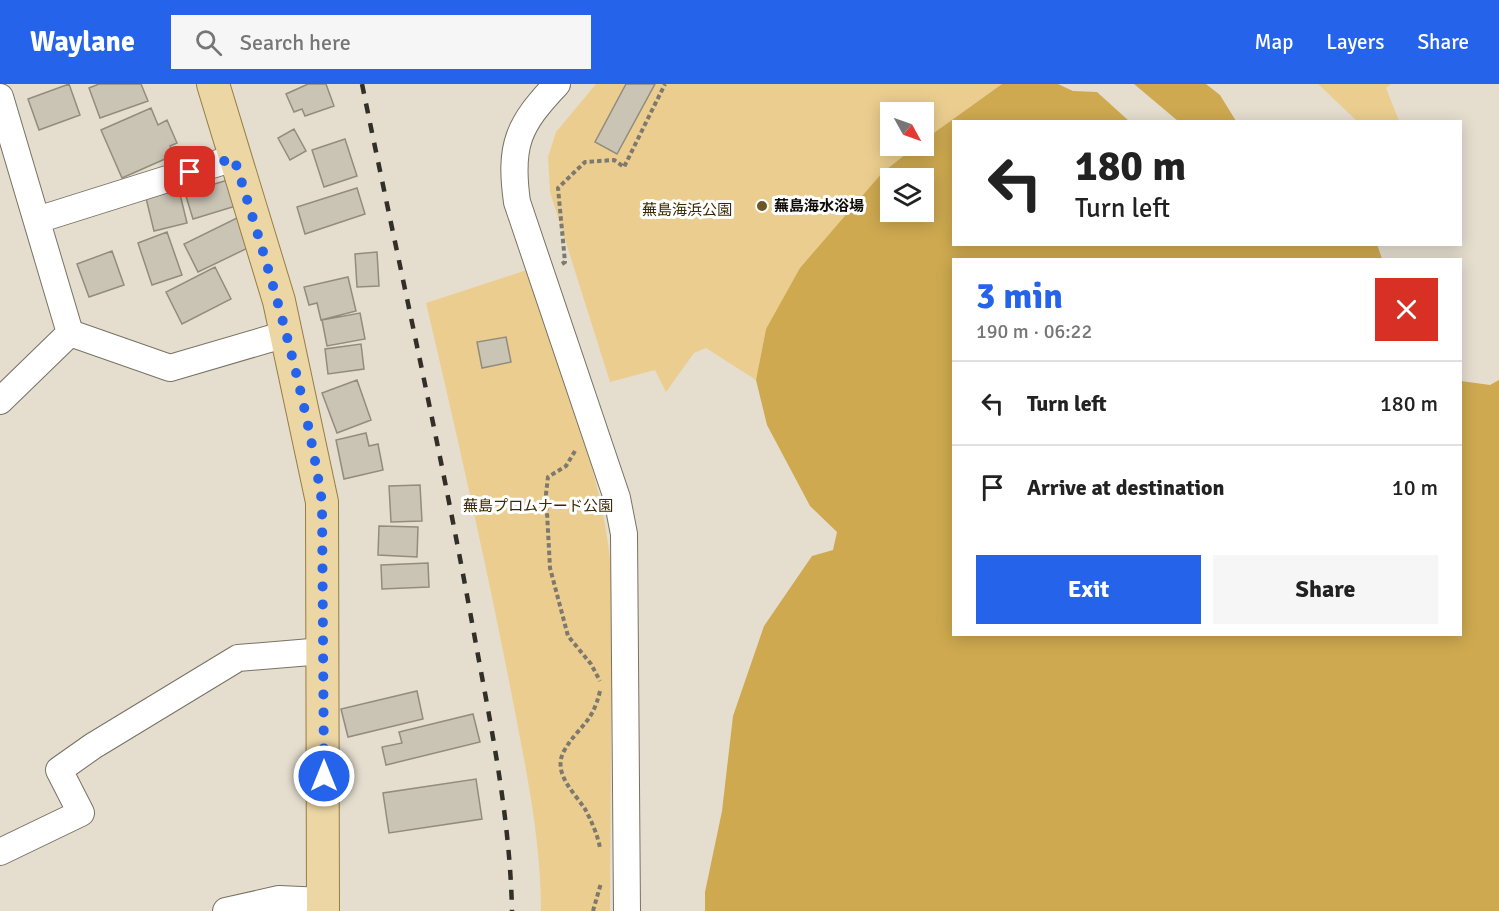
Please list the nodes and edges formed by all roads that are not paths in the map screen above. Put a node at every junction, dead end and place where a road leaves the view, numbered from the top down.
1 (213, 84) edge
2 (557, 84) edge
3 (0, 97) edge
4 (234, 158) junction
5 (37, 220) junction
6 (70, 333) junction
7 (286, 334) junction
8 (0, 400) edge
9 (323, 651) junction
10 (0, 852) edge
11 (323, 906) edge
12 (226, 911) edge
13 (627, 911) edge

1 - 4 main road
2 - 13 street
3 - 5 street
4 - 5 street
4 - 7 main road
5 - 6 street
6 - 7 street
6 - 8 street
7 - 9 main road
9 - 10 street
9 - 11 main road
11 - 12 street

